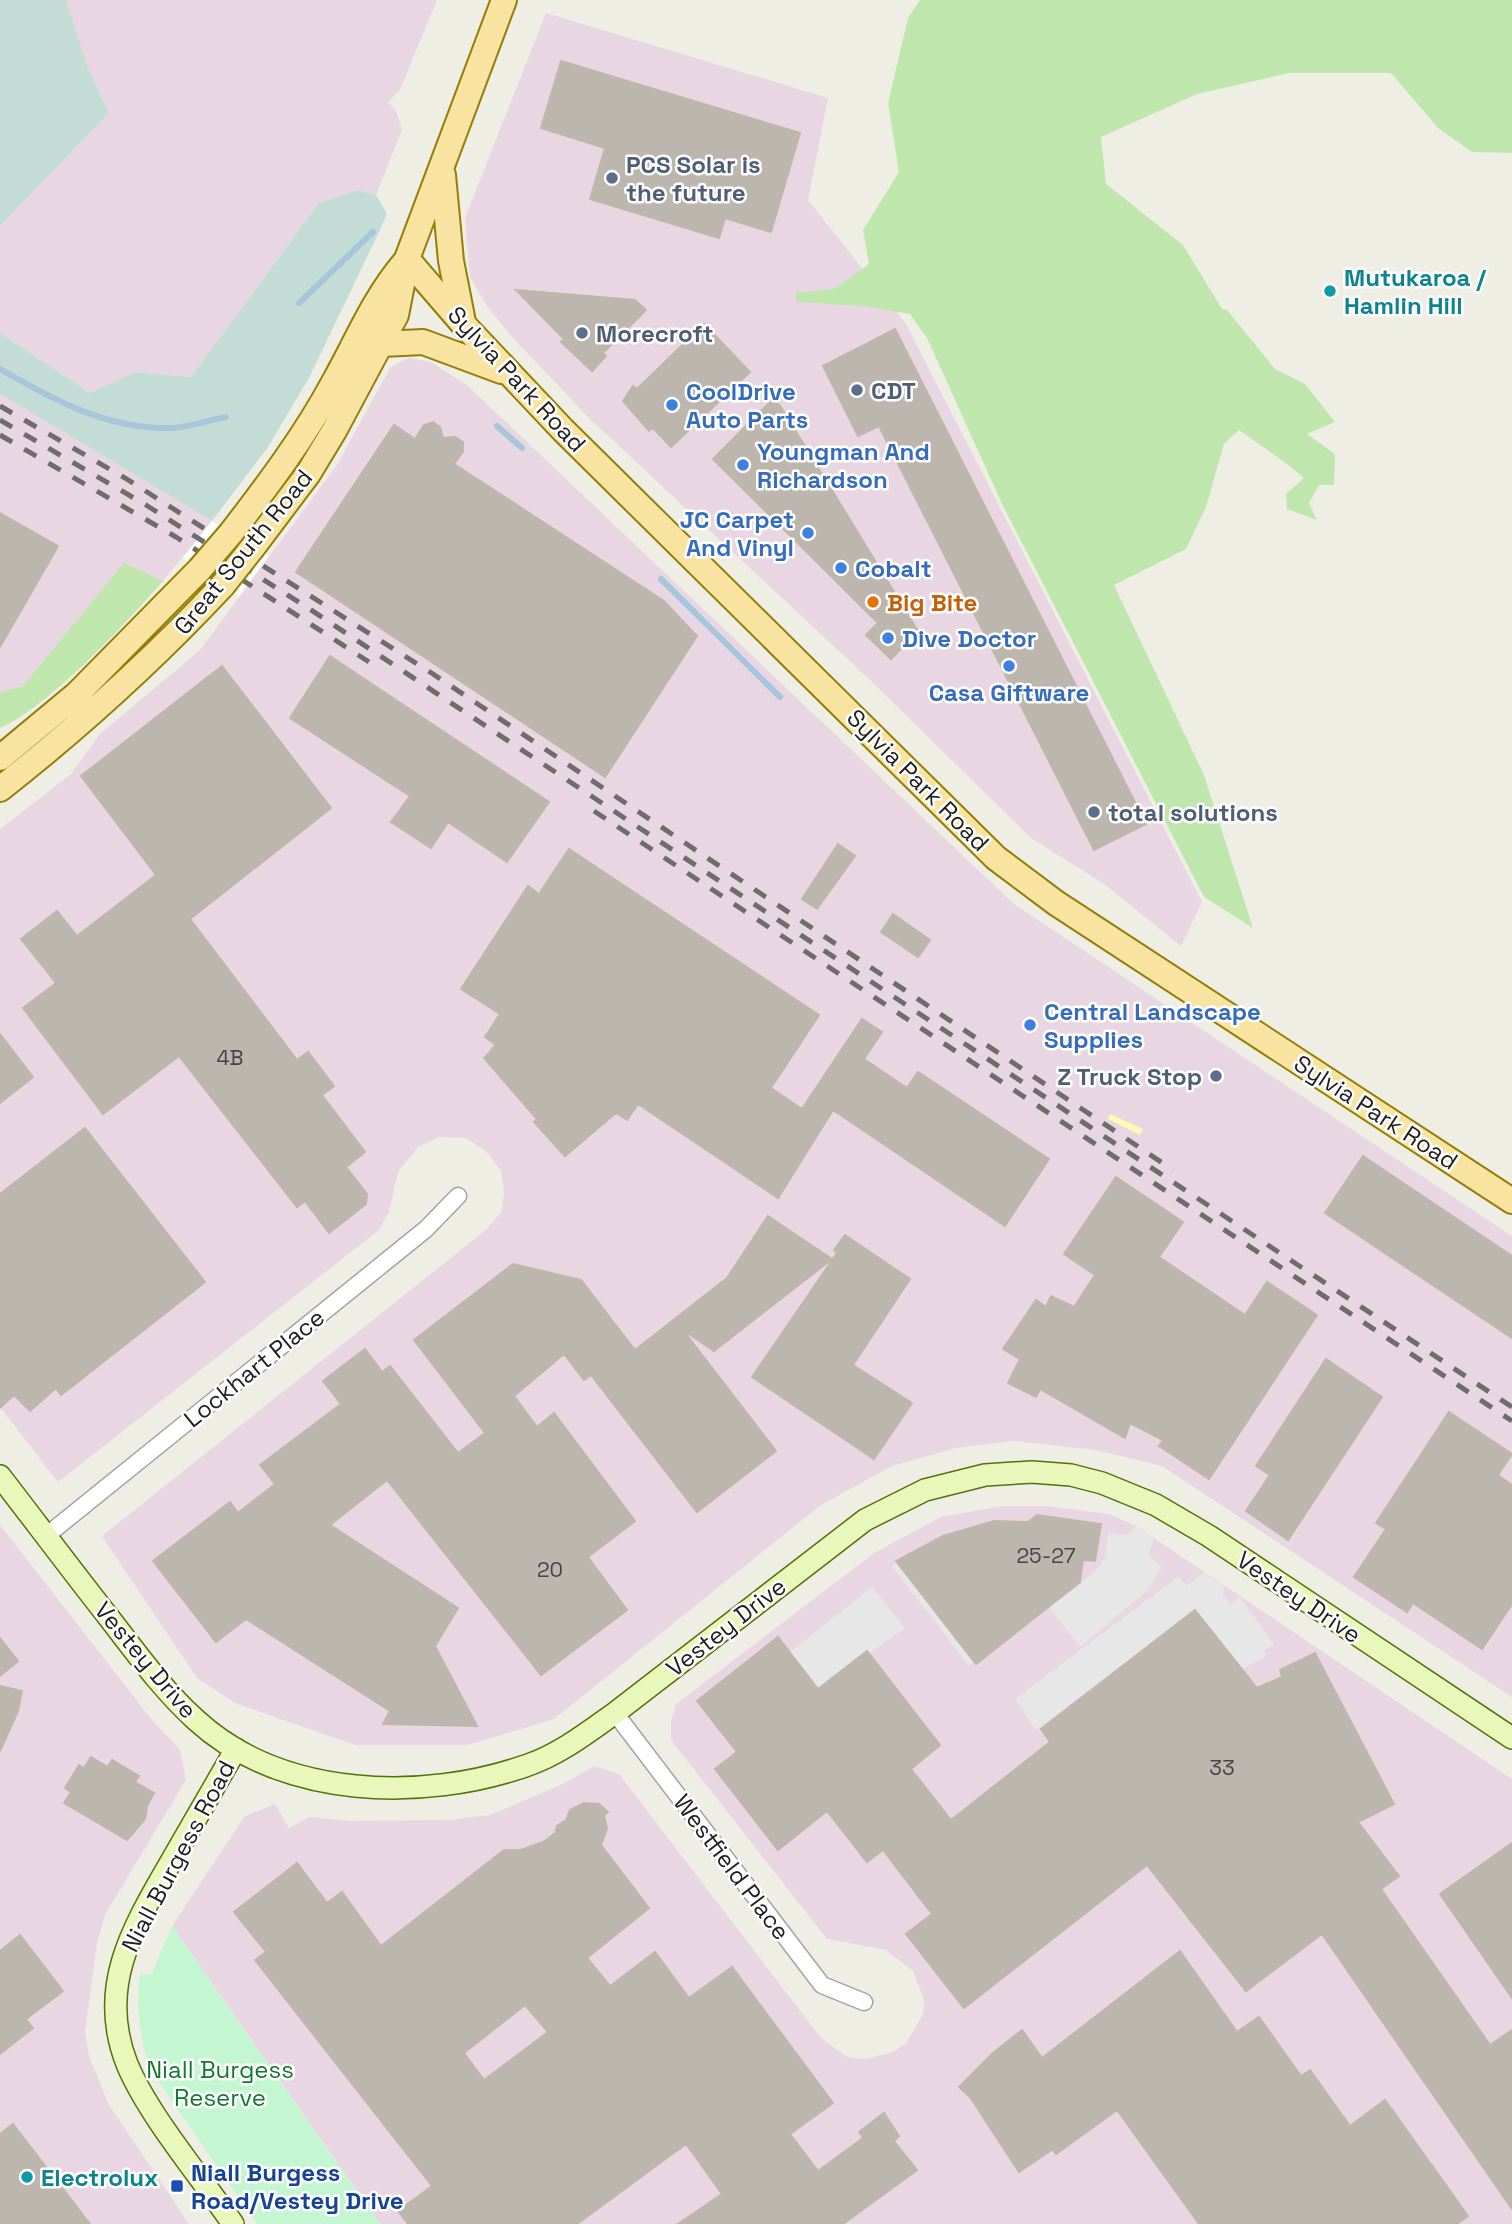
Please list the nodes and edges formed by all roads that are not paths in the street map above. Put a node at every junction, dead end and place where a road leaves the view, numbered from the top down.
1 (504, 0) edge
2 (443, 170) junction
3 (407, 259) junction
4 (464, 325) junction
5 (382, 344) junction
6 (509, 373) junction
7 (0, 758) edge
8 (0, 789) edge
9 (458, 1196) dead end
10 (1512, 1201) edge
11 (0, 1476) edge
12 (46, 1536) junction
13 (614, 1713) junction
14 (1512, 1738) edge
15 (236, 1749) junction
16 (864, 2003) dead end
17 (233, 2224) edge

1 - 2 main road, Great South Road
2 - 3 main road, Great South Road
2 - 4 main road
3 - 4 main road, Sylvia Park Road
3 - 5 main road, Great South Road
3 - 7 main road, Great South Road, bridge
4 - 6 main road, Sylvia Park Road
5 - 6 main road
5 - 8 main road, Great South Road, bridge
6 - 10 main road, Sylvia Park Road
9 - 12 street, Lockhart Place
11 - 12 street, Vestey Drive
12 - 15 street, Vestey Drive
13 - 14 street, Vestey Drive
13 - 15 street, Vestey Drive
13 - 16 street, Westfield Place
15 - 17 street, Niall Burgess Road

